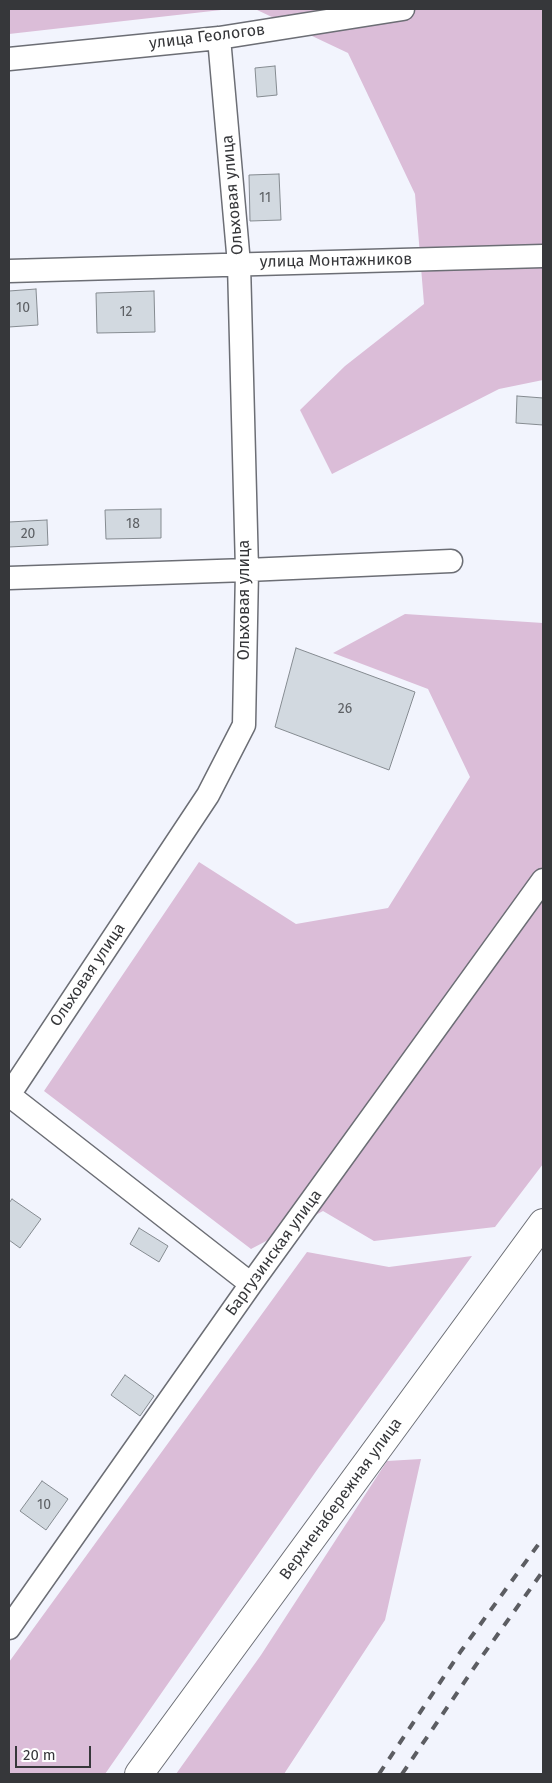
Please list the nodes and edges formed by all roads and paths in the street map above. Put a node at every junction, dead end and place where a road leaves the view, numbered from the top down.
1 (403, 9) edge
2 (219, 38) junction
3 (9, 59) edge
4 (543, 256) edge
5 (239, 264) junction
6 (9, 271) edge
7 (451, 561) dead end
8 (247, 570) junction
9 (9, 578) edge
10 (543, 880) edge
11 (9, 1095) edge
12 (543, 1223) edge
13 (251, 1284) junction
14 (9, 1628) edge
15 (139, 1774) edge

1 - 2 street, улица Геологов
2 - 3 street, улица Геологов
2 - 5 street, Ольховая улица
4 - 5 street, улица Монтажников
5 - 6 street, улица Монтажников
5 - 8 street, Ольховая улица
7 - 8 street
8 - 9 street
8 - 11 street, Ольховая улица
10 - 13 street, Баргузинская улица
11 - 13 street
12 - 15 street, Верхненабережная улица
13 - 14 street, Баргузинская улица

